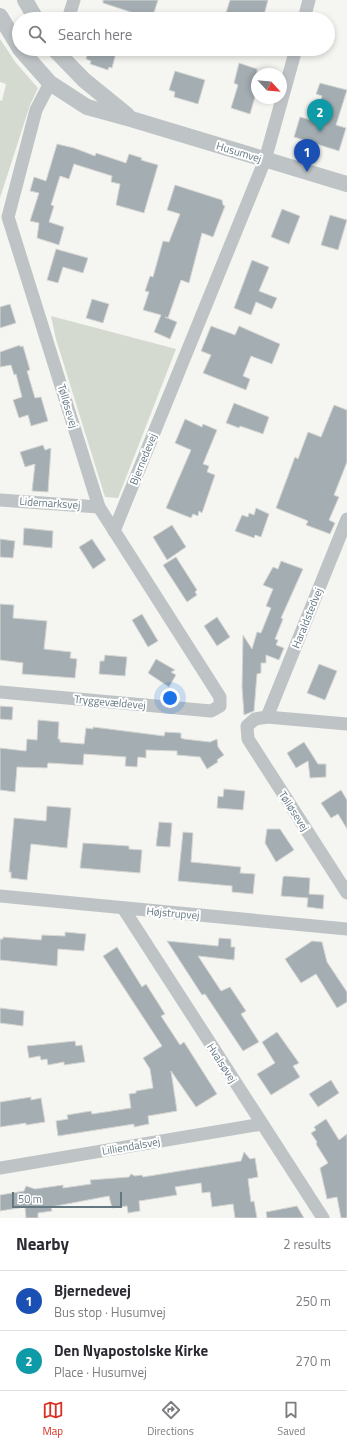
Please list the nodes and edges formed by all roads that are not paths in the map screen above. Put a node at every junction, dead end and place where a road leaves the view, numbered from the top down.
1 (25, 0) edge
2 (74, 0) edge
3 (309, 0) edge
4 (32, 12) edge
5 (70, 12) edge
6 (306, 12) edge
7 (0, 16) edge
8 (12, 35) edge
9 (27, 56) edge
10 (61, 56) edge
11 (294, 56) edge
12 (50, 83) junction
13 (132, 119) junction
14 (265, 160) junction
15 (347, 184) edge
16 (0, 500) edge
17 (99, 507) junction
18 (347, 519) edge
19 (114, 531) junction
20 (0, 692) edge
21 (220, 706) joint
22 (267, 717) junction
23 (347, 724) edge
24 (347, 893) edge
25 (0, 896) edge
26 (123, 908) junction
27 (347, 929) edge
28 (262, 1124) junction
29 (0, 1168) edge
30 (323, 1218) edge

1 - 4 street
2 - 5 street
3 - 6 street
7 - 8 street, Husumvej
9 - 12 street, Husumvej
10 - 13 street, Husumvej
11 - 14 street, Bjernedevej
12 - 13 street, Husumvej
12 - 17 street, Tølløsevej
13 - 14 street, Husumvej
14 - 15 street, Husumvej
14 - 19 street, Bjernedevej
16 - 17 street, Lidemarksvej
17 - 19 street, Tølløsevej
18 - 22 street, Haraldstedvej
19 - 21 street, Tølløsevej
20 - 21 street, Tryggevældevej
22 - 23 street
22 - 24 street, Tølløsevej
25 - 26 street, Højstrupvej
26 - 27 street, Højstrupvej
26 - 28 street, Hvalsøvej
28 - 29 street, Lilliendalsvej
28 - 30 street, Hvalsøvej

